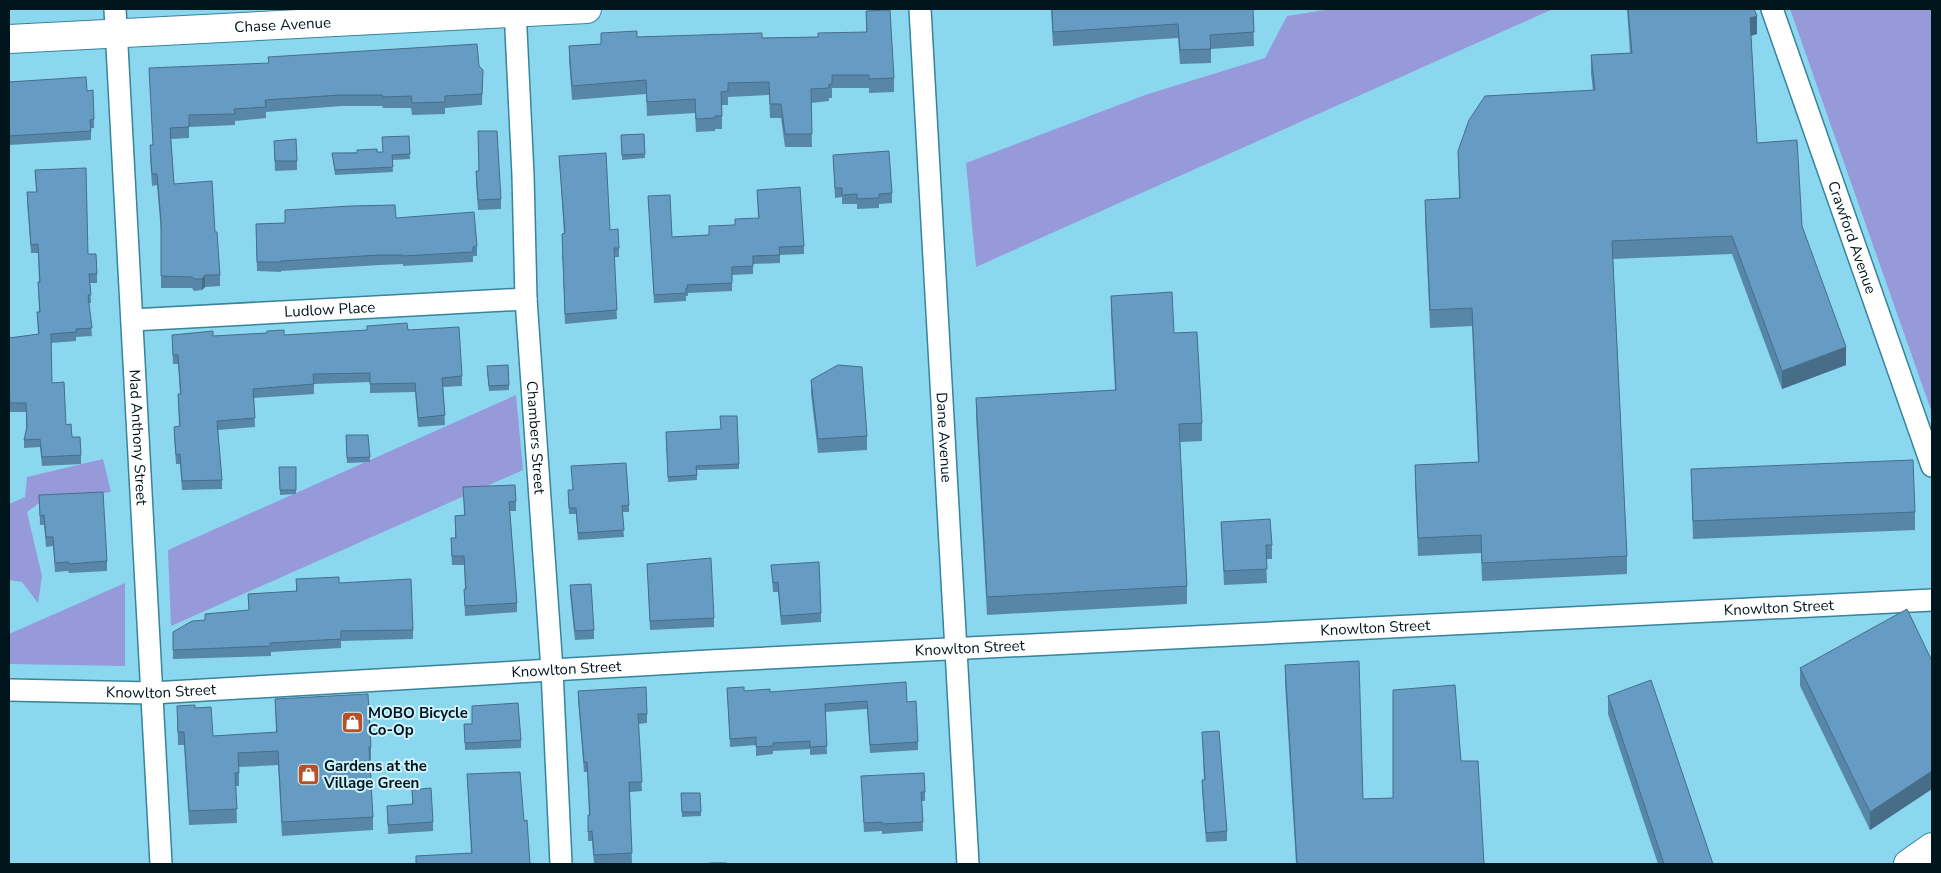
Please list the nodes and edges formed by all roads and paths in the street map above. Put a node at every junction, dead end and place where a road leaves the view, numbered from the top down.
1 (587, 9) edge
2 (920, 9) edge
3 (1772, 9) edge
4 (515, 11) edge
5 (116, 21) edge
6 (9, 39) edge
7 (526, 299) junction
8 (132, 320) junction
9 (1932, 466) edge
10 (1932, 600) edge
11 (957, 650) junction
12 (552, 670) junction
13 (9, 690) edge
14 (152, 693) junction
15 (1932, 847) edge
16 (161, 864) edge
17 (562, 864) edge
18 (968, 864) edge
19 (1908, 864) edge

1 - 4 street, Chase Avenue
2 - 11 street, Dane Avenue
3 - 9 street, Crawford Avenue
4 - 5 street, Chase Avenue
4 - 7 street, Chambers Street
5 - 6 street, Chase Avenue
5 - 8 street, Mad Anthony Street
7 - 8 street, Ludlow Place
7 - 12 street, Chambers Street
8 - 14 street, Mad Anthony Street
10 - 11 street, Knowlton Street
11 - 12 street, Knowlton Street
11 - 18 street, Dane Avenue
12 - 14 street, Knowlton Street
12 - 17 street, Chambers Street
13 - 14 street, Knowlton Street
14 - 16 street, Mad Anthony Street
15 - 19 street

